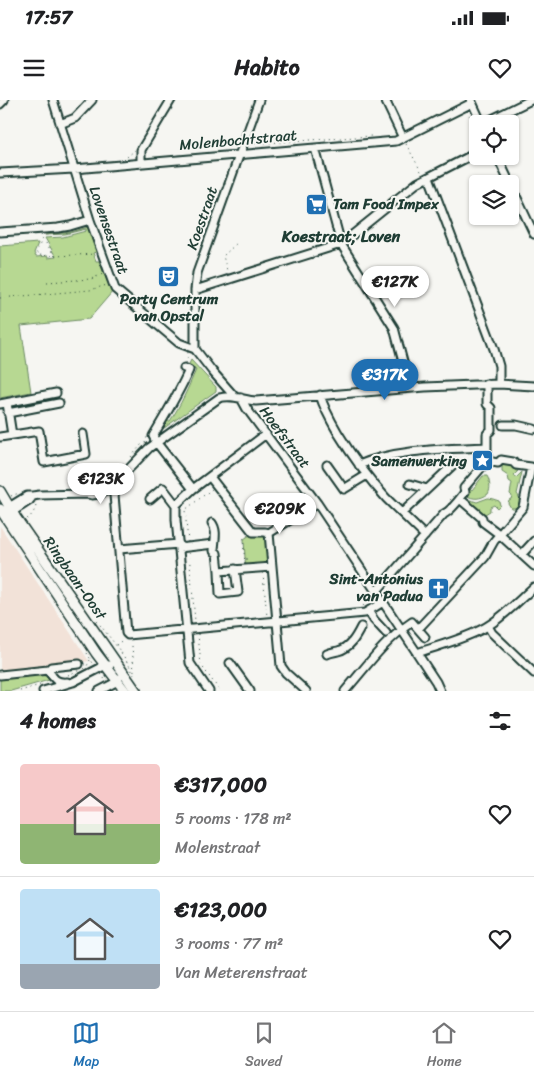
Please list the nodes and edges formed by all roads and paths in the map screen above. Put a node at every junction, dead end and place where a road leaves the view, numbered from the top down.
1 (4, 100) edge
2 (53, 100) edge
3 (92, 100) edge
4 (171, 100) edge
5 (260, 100) edge
6 (385, 100) edge
7 (531, 100) edge
8 (472, 102) edge
9 (0, 104) edge
10 (478, 115) edge
11 (500, 115) edge
12 (60, 124) junction
13 (374, 136) dead end
14 (403, 138) junction
15 (243, 145) junction
16 (315, 148) junction
17 (141, 150) junction
18 (239, 154) junction
19 (469, 157) edge
20 (124, 160) dead end
21 (141, 162) junction
22 (501, 165) edge
23 (74, 169) junction
24 (0, 173) edge
25 (427, 178) junction
26 (90, 220) junction
27 (41, 229) junction
28 (533, 231) edge
29 (0, 232) edge
30 (43, 238) junction
31 (238, 242) dead end
32 (341, 244) junction
33 (101, 253) junction
34 (54, 256) junction
35 (108, 273) junction
36 (230, 279) junction
37 (47, 282) dead end
38 (112, 283) junction
39 (195, 290) junction
40 (0, 298) edge
41 (195, 349) junction
42 (184, 368) dead end
43 (486, 384) junction
44 (499, 384) junction
45 (534, 386) edge
46 (407, 388) junction
47 (56, 393) dead end
48 (320, 395) junction
49 (238, 397) junction
50 (3, 404) edge
51 (59, 404) dead end
52 (8, 413) junction
53 (503, 425) dead end
54 (534, 429) edge
55 (83, 434) dead end
56 (266, 434) junction
57 (12, 436) junction
58 (0, 437) edge
59 (156, 442) junction
60 (472, 448) junction
61 (486, 448) junction
62 (485, 462) junction
63 (454, 463) joint
64 (327, 465) dead end
65 (359, 465) junction
66 (532, 468) edge
67 (367, 475) junction
68 (210, 477) junction
69 (473, 477) junction
70 (109, 484) junction
71 (410, 484) dead end
72 (193, 489) junction
73 (427, 489) junction
74 (0, 491) edge
75 (88, 494) junction
76 (33, 496) junction
77 (150, 499) dead end
78 (460, 499) junction
79 (317, 503) junction
80 (176, 505) junction
81 (6, 512) edge
82 (402, 513) junction
83 (26, 521) dead end
84 (212, 523) dead end
85 (252, 531) junction
86 (269, 534) junction
87 (499, 534) junction
88 (425, 536) junction
89 (534, 541) edge
90 (214, 544) junction
91 (179, 546) junction
92 (119, 549) junction
93 (522, 554) junction
94 (534, 566) edge
95 (272, 567) junction
96 (262, 568) junction
97 (235, 569) junction
98 (245, 569) junction
99 (219, 571) junction
100 (534, 586) edge
101 (376, 592) junction
102 (383, 602) junction
103 (369, 612) junction
104 (277, 619) junction
105 (360, 621) junction
106 (268, 622) junction
107 (488, 626) junction
108 (196, 629) junction
109 (401, 629) junction
110 (187, 630) junction
111 (418, 630) junction
112 (386, 633) dead end
113 (127, 634) junction
114 (425, 637) dead end
115 (132, 646) dead end
116 (417, 653) junction
117 (327, 654) dead end
118 (230, 662) dead end
119 (79, 664) dead end
120 (106, 666) junction
121 (119, 668) junction
122 (48, 670) junction
123 (534, 673) edge
124 (0, 674) edge
125 (118, 681) junction
126 (73, 682) junction
127 (247, 690) edge
128 (43, 691) edge
129 (99, 691) edge
130 (125, 691) edge
131 (136, 691) edge
132 (210, 691) edge
133 (220, 691) edge
134 (306, 691) edge
135 (345, 691) edge
136 (440, 691) edge

1 - 9 street
2 - 12 street, Lovensestraat
3 - 12 street
4 - 17 street
5 - 15 street, Koestraat
6 - 14 street
7 - 11 street
8 - 10 street
8 - 14 street, Molenbochtstraat
12 - 23 street, Lovensestraat
13 - 15 path
14 - 16 street, Molenbochtstraat
14 - 25 path
15 - 18 street, Koestraat
16 - 18 street, Molenbochtstraat
16 - 32 street
17 - 20 path
17 - 21 street
18 - 21 street, Molenbochtstraat
18 - 39 street, Koestraat
19 - 25 street
21 - 23 street, Molenbochtstraat
22 - 28 street
23 - 24 street, Molenbochtstraat
23 - 26 street, Lovensestraat
25 - 32 street
25 - 44 street
26 - 27 street
26 - 33 street, Lovensestraat
27 - 29 street
27 - 30 path
30 - 34 path
30 - 34 path
31 - 36 path
32 - 36 street
32 - 46 street
33 - 34 path
33 - 35 street, Lovensestraat
35 - 37 path
35 - 38 street, Lovensestraat
36 - 39 street
38 - 40 path
38 - 41 street, Lovensestraat
39 - 41 street, Koestraat
41 - 49 street, Hoefstraat
42 - 59 street
43 - 44 street
43 - 46 street
43 - 61 street
44 - 45 street
46 - 48 street
47 - 50 street
48 - 49 street
48 - 65 street
49 - 56 street, Hoefstraat
49 - 59 street
50 - 52 street
51 - 52 street
52 - 57 street
53 - 54 street
55 - 57 street
56 - 68 street
56 - 79 street, Hoefstraat
57 - 58 street
59 - 70 street
59 - 72 street
60 - 61 street
60 - 62 path
60 - 65 street
61 - 62 street
62 - 66 street
62 - 69 street
63 - 69 path
63 - 73 street
64 - 67 street
65 - 67 street
66 - 87 street
67 - 82 street
68 - 72 street
68 - 85 street
69 - 78 street
70 - 75 street
70 - 75 path
70 - 92 street
71 - 73 street
72 - 80 street
73 - 82 street
74 - 81 main road, Ringbaan-Oost
75 - 76 street
76 - 81 street
76 - 83 path
77 - 80 street
78 - 87 street
78 - 88 street
79 - 86 street
79 - 101 street, Hoefstraat
80 - 91 street
81 - 120 main road, Ringbaan-Oost
81 - 121 main road, Ringbaan-Oost
82 - 88 street
84 - 90 street
85 - 86 street
85 - 98 path
86 - 95 street
87 - 93 street
87 - 111 street
88 - 101 street
89 - 93 street
90 - 91 street
90 - 99 street
91 - 92 street
91 - 110 street
92 - 113 street
93 - 94 street
95 - 96 street
95 - 104 street
96 - 98 street
96 - 106 path
97 - 98 street
97 - 99 street
97 - 99 street
100 - 107 street
101 - 102 street, Hoefstraat
102 - 103 street
102 - 109 street, Hoefstraat
103 - 105 street
103 - 112 street
104 - 105 street
104 - 106 street
104 - 134 street
105 - 117 street
106 - 108 street
107 - 116 street
107 - 123 street
108 - 110 street
108 - 133 path
109 - 111 street
109 - 116 street, Hoefstraat
109 - 135 street
110 - 113 street
110 - 132 street
111 - 114 street
113 - 115 path
116 - 136 street, Hoefstraat
118 - 127 street
119 - 122 street
120 - 121 street
120 - 125 main road, Ringbaan-Oost
120 - 126 street
121 - 125 street
121 - 131 main road, Ringbaan-Oost
122 - 124 street
122 - 126 street
125 - 129 street
125 - 130 main road, Ringbaan-Oost
126 - 128 street

